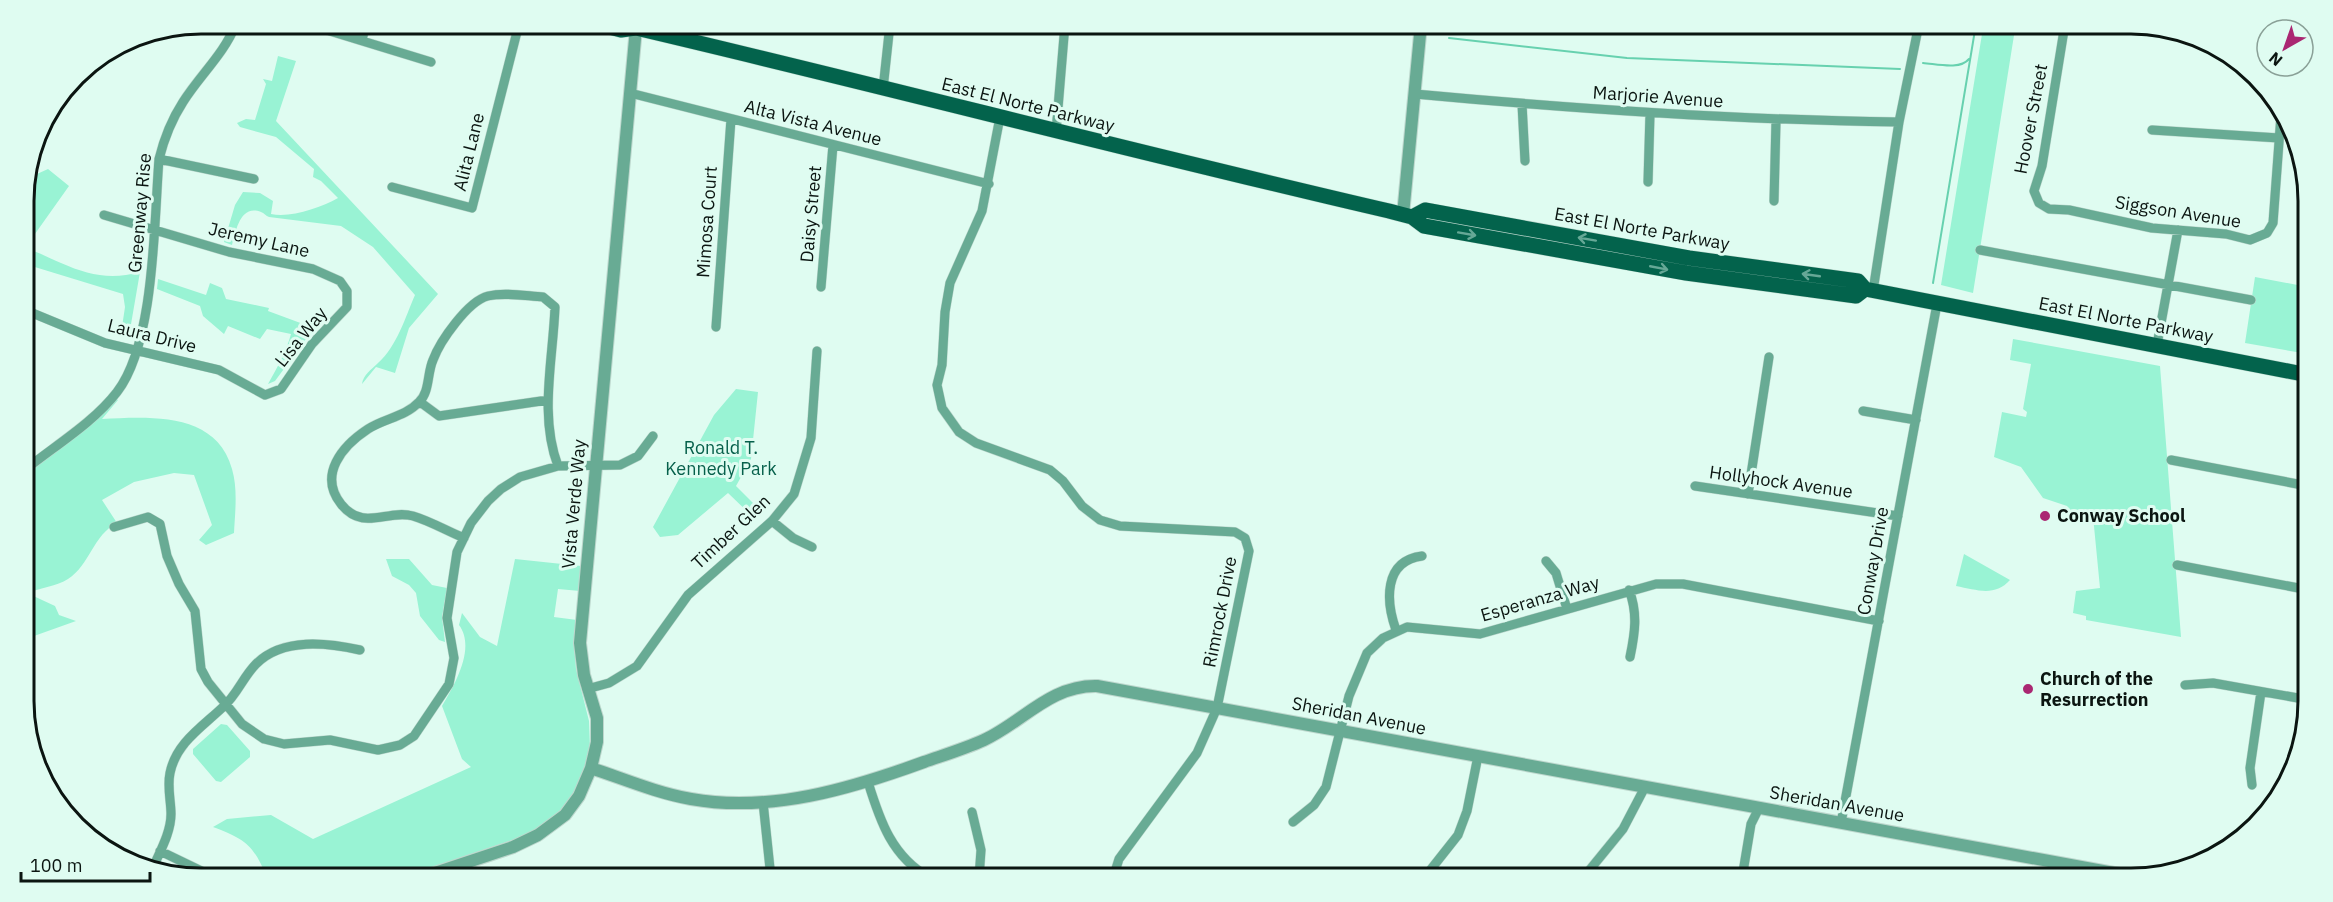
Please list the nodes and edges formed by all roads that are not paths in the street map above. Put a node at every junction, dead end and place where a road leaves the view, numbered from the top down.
1 (1420, 34) edge
2 (1917, 34) edge
3 (2063, 34) edge
4 (231, 35) edge
5 (345, 35) edge
6 (363, 35) edge
7 (516, 35) edge
8 (633, 35) edge
9 (669, 35) edge
10 (889, 35) edge
11 (1064, 35) edge
12 (362, 40) junction
13 (430, 62) dead end
14 (883, 89) junction
15 (630, 93) junction
16 (1415, 94) junction
17 (1522, 104) junction
18 (1650, 114) junction
19 (1000, 117) junction
20 (731, 119) junction
21 (1776, 120) junction
22 (1899, 122) junction
23 (2280, 126) edge
24 (2152, 130) dead end
25 (1056, 132) junction
26 (2279, 138) junction
27 (833, 145) junction
28 (159, 159) junction
29 (1525, 161) dead end
30 (254, 179) dead end
31 (1648, 182) dead end
32 (989, 184) junction
33 (392, 187) dead end
34 (1774, 201) dead end
35 (2054, 209) joint
36 (104, 215) dead end
37 (1407, 216) junction
38 (153, 230) junction
39 (2178, 230) junction
40 (1980, 250) dead end
41 (2168, 284) junction
42 (821, 287) dead end
43 (1869, 290) junction
44 (348, 295) joint
45 (2252, 300) dead end
46 (1937, 303) junction
47 (35, 314) edge
48 (716, 327) dead end
49 (2157, 345) junction
50 (817, 351) dead end
51 (135, 352) junction
52 (1769, 357) dead end
53 (2298, 373) edge
54 (270, 394) joint
55 (548, 400) junction
56 (420, 402) junction
57 (1863, 411) dead end
58 (1916, 420) junction
59 (653, 436) dead end
60 (2171, 460) dead end
61 (34, 462) edge
62 (596, 465) junction
63 (558, 466) junction
64 (2298, 484) edge
65 (1695, 486) dead end
66 (1748, 494) junction
67 (1898, 516) junction
68 (772, 521) junction
69 (114, 527) dead end
70 (464, 538) junction
71 (812, 547) dead end
72 (1422, 556) dead end
73 (1546, 561) dead end
74 (2176, 565) dead end
75 (2298, 588) edge
76 (1629, 590) junction
77 (1567, 609) junction
78 (1879, 621) junction
79 (1396, 630) junction
80 (360, 650) dead end
81 (1630, 657) dead end
82 (2184, 685) dead end
83 (587, 689) junction
84 (2261, 692) junction
85 (2298, 698) edge
86 (226, 705) junction
87 (1217, 708) junction
88 (1339, 730) junction
89 (1478, 756) junction
90 (591, 768) junction
91 (868, 782) junction
92 (2252, 785) dead end
93 (1644, 788) junction
94 (763, 802) junction
95 (1759, 808) junction
96 (972, 812) dead end
97 (1293, 822) dead end
98 (1841, 824) junction
99 (160, 851) junction
100 (156, 861) edge
101 (194, 867) edge
102 (1432, 867) edge
103 (1592, 867) edge
104 (1744, 867) edge
105 (2080, 867) edge
106 (450, 868) edge
107 (770, 868) edge
108 (917, 868) edge
109 (980, 868) edge
110 (1116, 868) edge

1 - 16 street
2 - 22 street
3 - 35 street, Hoover Street
4 - 28 street, Greenway Rise
5 - 12 street
6 - 12 street
7 - 33 street, Alita Lane
8 - 15 street, Vista Verde Way
9 - 14 main road, East El Norte Parkway
10 - 14 street
11 - 25 street
12 - 13 street
14 - 19 main road, East El Norte Parkway
15 - 20 street, Alta Vista Avenue
15 - 62 street, Vista Verde Way
16 - 17 street, Marjorie Avenue
16 - 37 street
17 - 18 street, Marjorie Avenue
17 - 29 street
18 - 21 street, Marjorie Avenue
18 - 31 street
19 - 25 main road, East El Norte Parkway
19 - 32 street, Rimrock Drive
20 - 27 street, Alta Vista Avenue
20 - 48 street, Mimosa Court
21 - 22 street, Marjorie Avenue
21 - 34 street
22 - 43 street
23 - 26 street
24 - 26 street
25 - 37 main road, East El Norte Parkway
26 - 39 street, Siggson Avenue
27 - 32 street, Alta Vista Avenue
27 - 42 street, Daisy Street
28 - 30 street
28 - 38 street, Greenway Rise
32 - 87 street, Rimrock Drive
35 - 39 street, Siggson Avenue
36 - 38 street, Jeremy Lane
37 - 43 main road, East El Norte Parkway
38 - 44 street, Jeremy Lane
38 - 51 street, Greenway Rise
39 - 41 street
40 - 41 street
41 - 45 street
41 - 49 street
43 - 46 main road, East El Norte Parkway
44 - 54 street, Lisa Way
46 - 49 main road, East El Norte Parkway
46 - 58 street, Conway Drive
47 - 51 street, Laura Drive
49 - 53 main road, East El Norte Parkway
50 - 68 street, Timber Glen
51 - 54 street, Laura Drive
51 - 61 street, Greenway Rise
52 - 66 street
55 - 56 street
55 - 56 street
55 - 63 street
56 - 70 street
57 - 58 street
58 - 67 street, Conway Drive
59 - 62 street
60 - 64 street
62 - 63 street
62 - 83 street, Vista Verde Way
63 - 70 street
65 - 66 street, Hollyhock Avenue
66 - 67 street, Hollyhock Avenue
67 - 78 street, Conway Drive
68 - 71 street
68 - 83 street, Timber Glen
69 - 86 street
70 - 86 street
72 - 79 street
73 - 77 street
74 - 75 street
76 - 77 street, Esperanza Way
76 - 78 street, Esperanza Way
76 - 81 street
77 - 79 street, Esperanza Way
78 - 98 street, Conway Drive
79 - 88 street
80 - 86 street
82 - 84 street
83 - 90 street, Vista Verde Way
84 - 85 street
84 - 92 street
86 - 99 street
87 - 88 street, Sheridan Avenue
87 - 91 street, Sheridan Avenue
87 - 110 street, Rimrock Drive
88 - 89 street, Sheridan Avenue
88 - 97 street
89 - 93 street, Sheridan Avenue
89 - 102 street
90 - 94 street, Sheridan Avenue
90 - 106 street, Vista Verde Way
91 - 94 street, Sheridan Avenue
91 - 108 street
93 - 95 street, Sheridan Avenue
93 - 103 street
94 - 107 street
95 - 98 street, Sheridan Avenue
95 - 104 street
96 - 109 street
98 - 105 street, Sheridan Avenue
99 - 100 street
99 - 101 street

